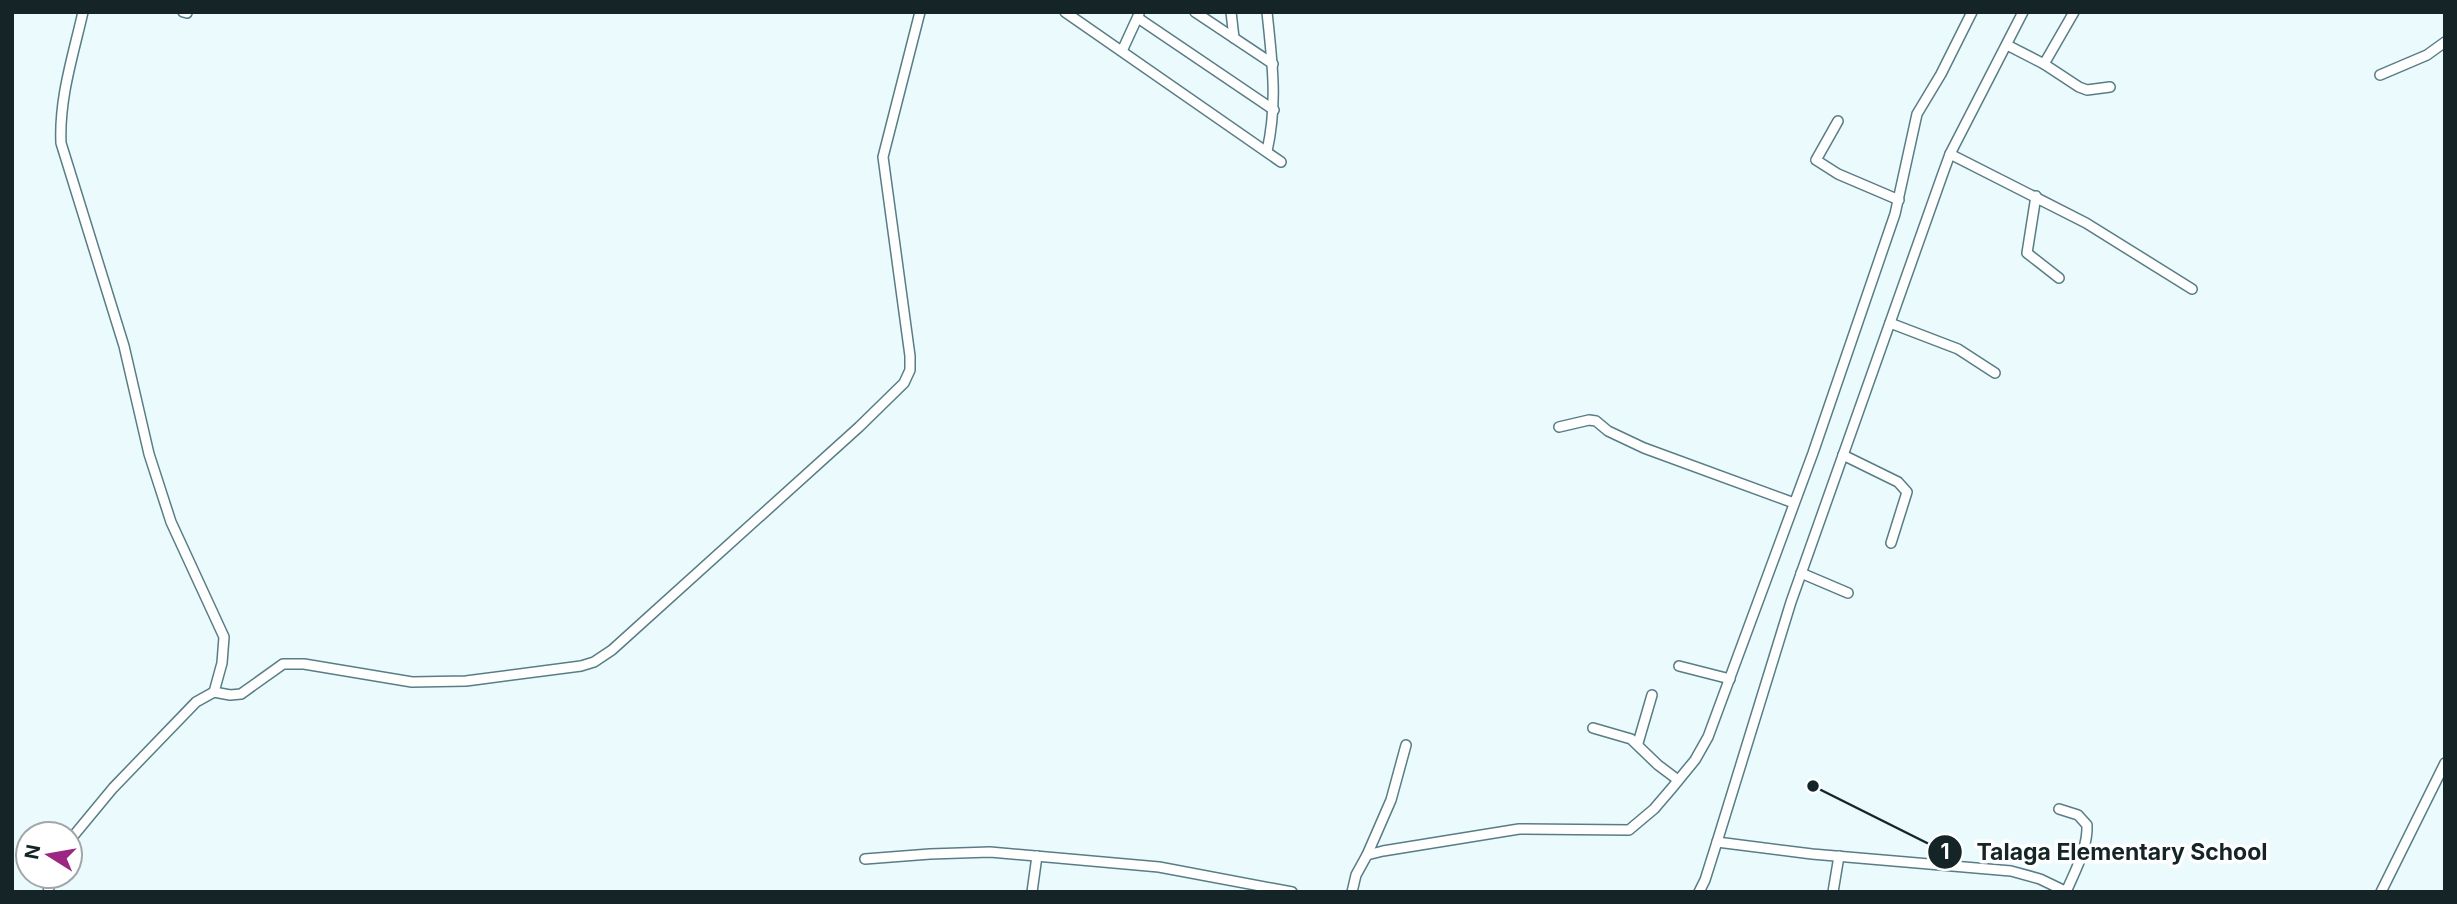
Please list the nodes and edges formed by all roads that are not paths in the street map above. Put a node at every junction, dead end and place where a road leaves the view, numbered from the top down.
1 (83, 12) edge
2 (920, 12) edge
3 (1065, 12) edge
4 (1087, 12) edge
5 (1195, 12) edge
6 (1231, 12) edge
7 (1267, 12) edge
8 (1972, 12) edge
9 (2023, 12) edge
10 (2074, 12) edge
11 (1139, 15) edge
12 (1082, 24) junction
13 (1234, 38) junction
14 (2445, 42) edge
15 (2007, 46) junction
16 (1122, 51) junction
17 (1273, 64) junction
18 (2044, 64) junction
19 (2380, 75) dead end
20 (2110, 87) dead end
21 (1274, 110) junction
22 (1838, 121) dead end
23 (1267, 150) junction
24 (1950, 154) junction
25 (1281, 162) dead end
26 (2036, 196) junction
27 (1899, 200) junction
28 (2059, 278) dead end
29 (2192, 289) dead end
30 (1890, 323) junction
31 (1995, 373) dead end
32 (1559, 427) dead end
33 (1843, 455) junction
34 (1794, 503) junction
35 (1891, 543) dead end
36 (1801, 573) junction
37 (1848, 593) dead end
38 (1679, 666) dead end
39 (1730, 679) junction
40 (214, 692) junction
41 (1651, 695) dead end
42 (1593, 729) dead end
43 (1638, 743) junction
44 (1406, 745) dead end
45 (2445, 763) edge
46 (1678, 780) junction
47 (2059, 809) dead end
48 (84, 823) edge
49 (1717, 842) junction
50 (1367, 855) junction
51 (1037, 856) junction
52 (1839, 856) junction
53 (865, 859) dead end
54 (1032, 892) edge
55 (1292, 892) edge
56 (1353, 892) edge
57 (1699, 892) edge
58 (1833, 892) edge
59 (2067, 892) edge
60 (2381, 892) edge

1 - 40 street
2 - 40 street
3 - 12 street
4 - 12 street
5 - 13 street
6 - 13 street
7 - 17 street
8 - 27 street
9 - 15 street
10 - 18 street
11 - 16 street
11 - 21 street
12 - 16 street
13 - 17 street
14 - 19 street
15 - 18 street
15 - 24 street
16 - 23 street
17 - 21 street
18 - 20 street
21 - 23 street
22 - 27 street
23 - 25 street
24 - 26 street
24 - 30 street
26 - 28 street
26 - 29 street
27 - 34 street
30 - 31 street
30 - 33 street
32 - 34 street
33 - 35 street
33 - 36 street
34 - 39 street
36 - 37 street
36 - 49 street
38 - 39 street
39 - 46 street
40 - 48 street
41 - 43 street
42 - 43 street
43 - 46 street
44 - 50 street
45 - 60 street
46 - 50 street
47 - 59 street
49 - 52 street
49 - 57 street
50 - 56 street
51 - 53 street
51 - 54 street
51 - 55 street
52 - 58 street
52 - 59 street

